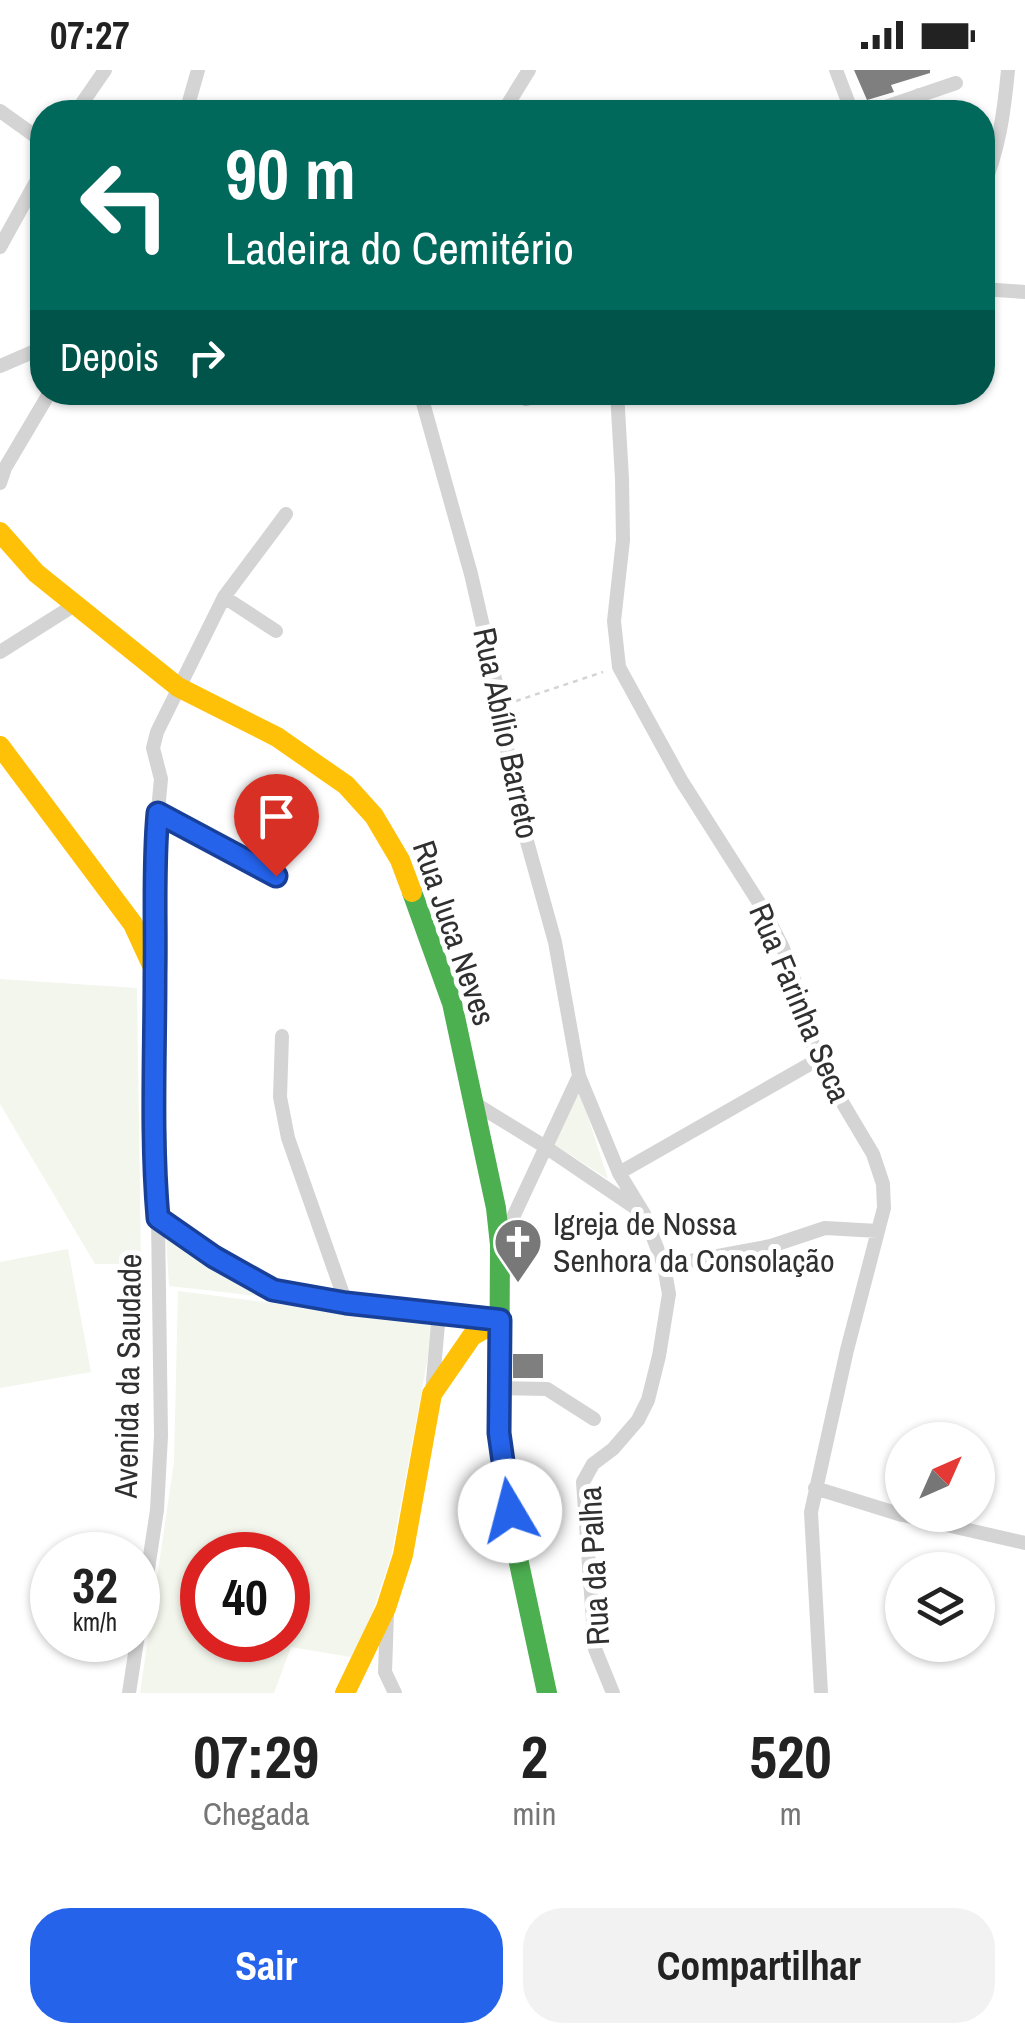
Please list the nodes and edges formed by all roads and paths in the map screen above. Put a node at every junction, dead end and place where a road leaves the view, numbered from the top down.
1 (104, 70) edge
2 (198, 70) edge
3 (529, 70) edge
4 (836, 70) edge
5 (1008, 70) edge
6 (956, 82) dead end
7 (919, 95) junction
8 (84, 100) edge
9 (189, 100) edge
10 (510, 100) edge
11 (847, 100) edge
12 (905, 100) edge
13 (921, 100) edge
14 (0, 112) edge
15 (30, 133) edge
16 (995, 156) edge
17 (30, 193) edge
18 (0, 247) edge
19 (995, 290) edge
20 (1025, 292) edge
21 (30, 353) edge
22 (0, 366) edge
23 (42, 405) edge
24 (424, 405) edge
25 (618, 405) edge
26 (0, 483) edge
27 (286, 514) dead end
28 (0, 532) edge
29 (224, 597) junction
30 (76, 604) junction
31 (276, 631) dead end
32 (0, 652) edge
33 (619, 667) junction
34 (178, 687) junction
35 (501, 705) junction
36 (0, 746) edge
37 (158, 813) junction
38 (276, 876) dead end
39 (156, 974) junction
40 (282, 1036) dead end
41 (817, 1060) junction
42 (579, 1076) junction
43 (474, 1104) junction
44 (544, 1146) junction
45 (619, 1173) junction
46 (644, 1214) junction
47 (158, 1218) junction
48 (878, 1231) junction
49 (500, 1245) junction
50 (664, 1266) junction
51 (346, 1303) junction
52 (439, 1313) junction
53 (500, 1320) junction
54 (500, 1388) junction
55 (432, 1394) junction
56 (594, 1419) dead end
57 (815, 1488) junction
58 (885, 1509) edge
59 (975, 1532) edge
60 (1025, 1544) edge
61 (386, 1608) junction
62 (130, 1693) edge
63 (345, 1693) edge
64 (395, 1693) edge
65 (547, 1693) edge
66 (613, 1693) edge
67 (821, 1693) edge

1 - 8 street
2 - 9 street
3 - 10 street
4 - 11 street
5 - 16 street
6 - 7 street
7 - 12 street
7 - 13 street
14 - 15 street
17 - 18 street
19 - 20 street
21 - 22 street
23 - 26 street
24 - 35 street, Rua Abílio Barreto
25 - 33 street, Rua Farinha Seca
27 - 29 street
28 - 30 street, Rua Juca Neves
29 - 31 street
29 - 34 street
30 - 32 street
30 - 34 street, Rua Juca Neves
33 - 35 path
33 - 41 street, Rua Farinha Seca
34 - 37 street
34 - 43 street, Rua Juca Neves
35 - 42 street, Rua Abílio Barreto
36 - 39 street, Avenida da Saudade
37 - 38 street
37 - 39 street
39 - 47 street, Avenida da Saudade
40 - 51 street
41 - 45 street
41 - 48 street, Rua Farinha Seca
42 - 44 street
42 - 45 street, Rua Abílio Barreto
43 - 44 street
43 - 49 street, Rua Juca Neves
44 - 46 street
44 - 49 street
45 - 46 street, Rua da Palha
46 - 50 street, Rua da Palha
47 - 51 street
47 - 62 street, Avenida da Saudade
48 - 50 street
48 - 57 street, Rua Farinha Seca
49 - 53 street, Rua Juca Neves
50 - 66 street, Rua da Palha
51 - 52 street
52 - 53 street
52 - 55 street
53 - 54 street, Rua Juca Neves
53 - 55 street
54 - 56 street
54 - 65 street, Rua Juca Neves
55 - 61 street
57 - 58 street
57 - 67 street, Rua Farinha Seca
59 - 60 street
61 - 63 street
61 - 64 street

